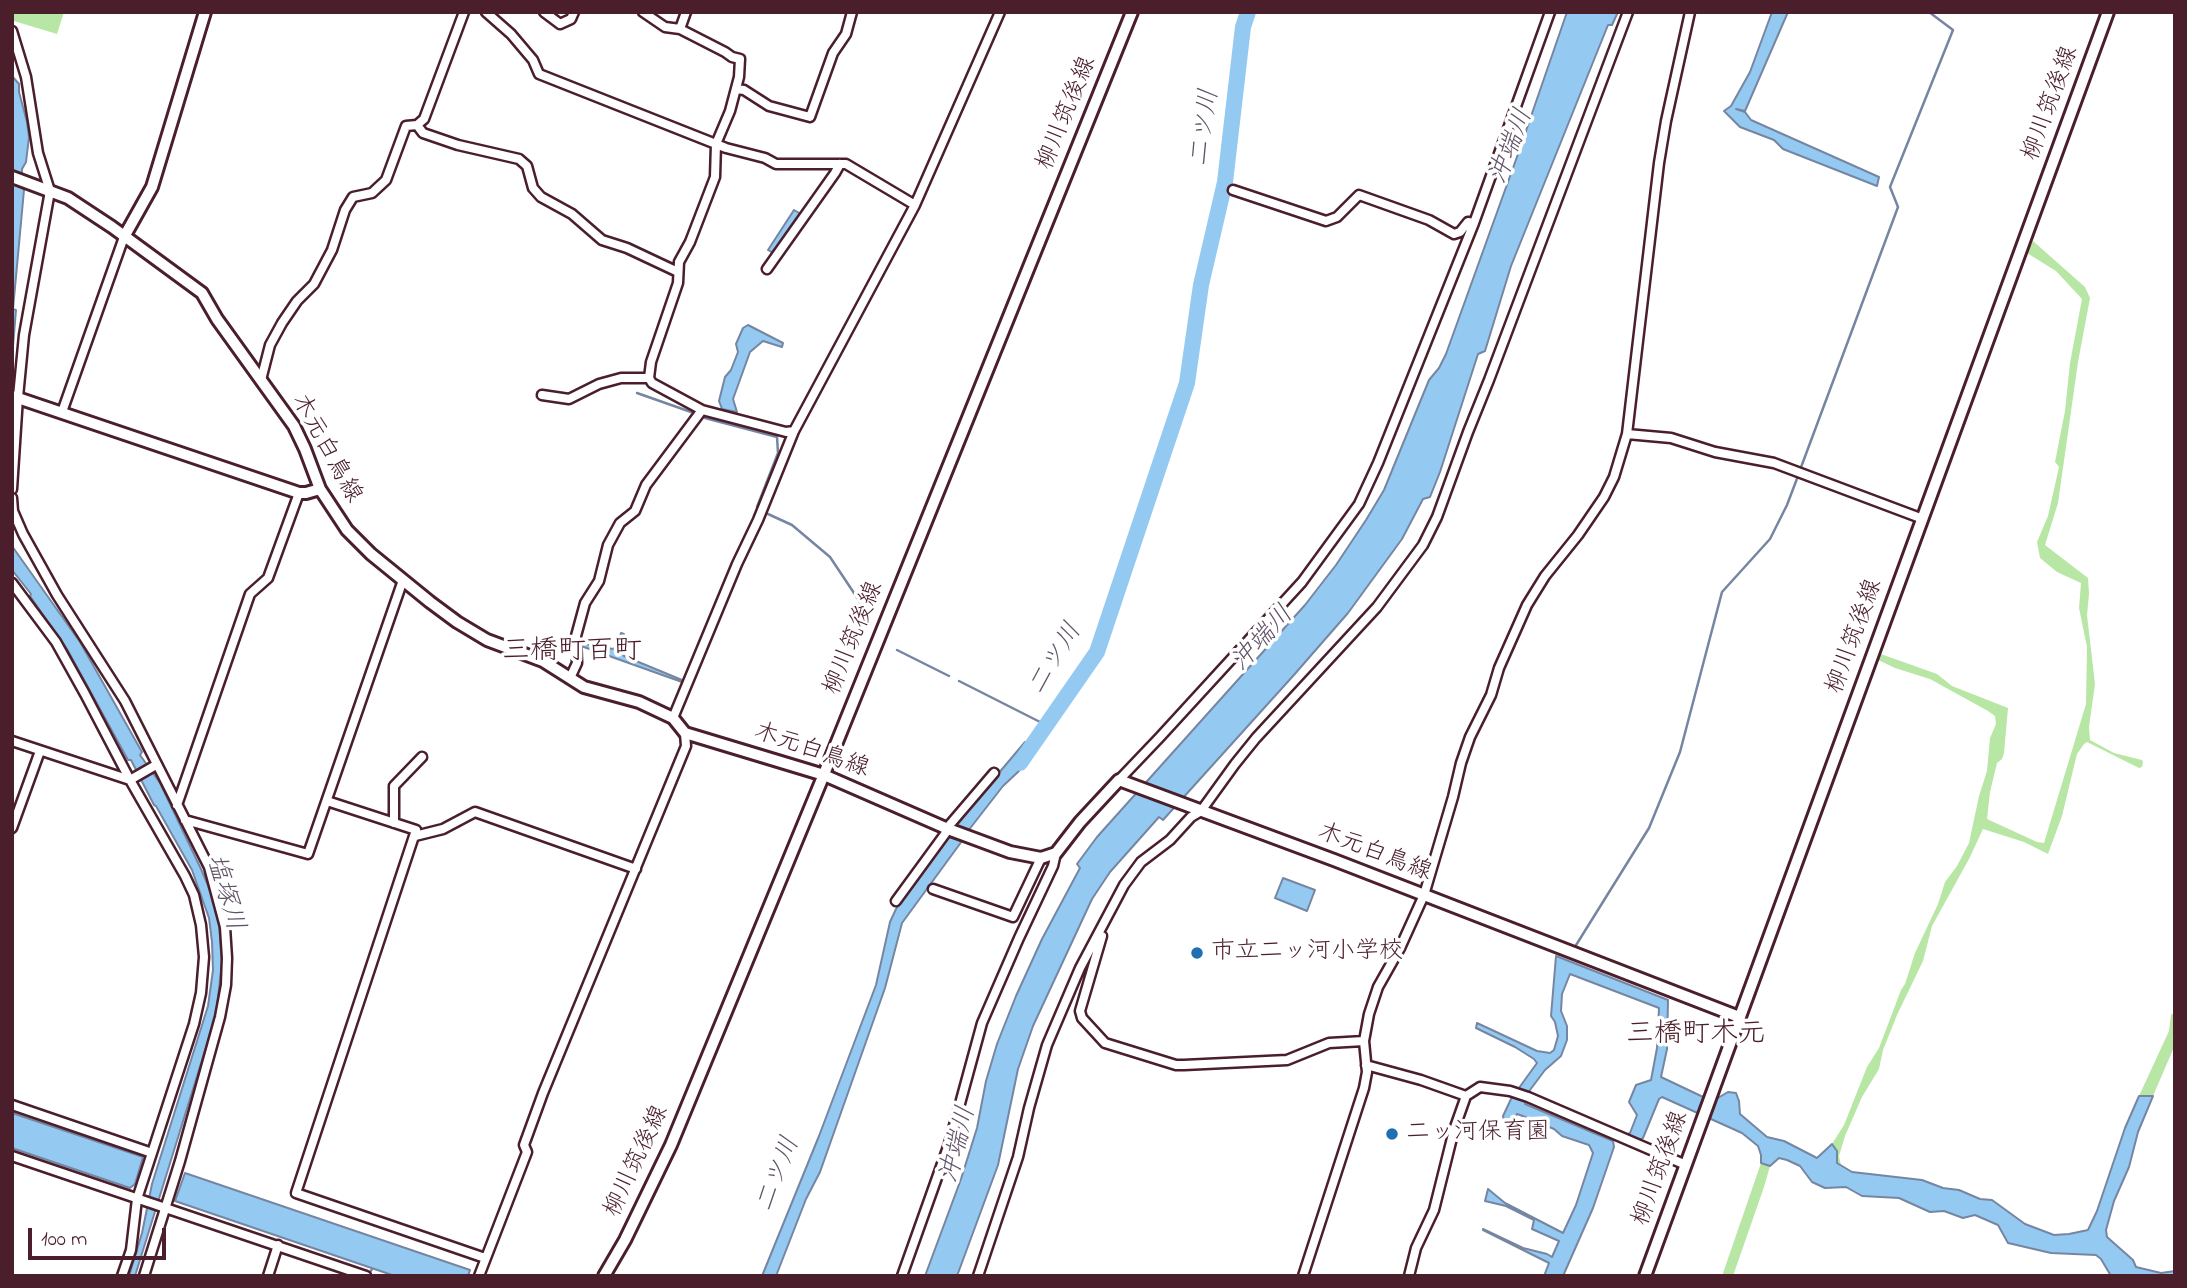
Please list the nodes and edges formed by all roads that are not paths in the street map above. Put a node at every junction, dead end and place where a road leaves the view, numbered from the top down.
1 (205, 12) edge
2 (464, 12) edge
3 (486, 12) edge
4 (544, 12) edge
5 (574, 12) edge
6 (643, 12) edge
7 (686, 12) edge
8 (852, 12) edge
9 (1000, 12) edge
10 (1132, 12) edge
11 (1550, 12) edge
12 (1628, 12) edge
13 (1690, 12) edge
14 (2108, 12) edge
15 (680, 29) junction
16 (12, 31) edge
17 (736, 89) junction
18 (417, 125) junction
19 (716, 144) junction
20 (840, 164) junction
21 (12, 177) edge
22 (1233, 190) dead end
23 (50, 191) junction
24 (915, 205) junction
25 (1474, 223) junction
26 (124, 237) junction
27 (767, 269) dead end
28 (678, 272) junction
29 (649, 378) junction
30 (261, 380) junction
31 (14, 396) edge
32 (542, 396) dead end
33 (702, 410) junction
34 (62, 412) junction
35 (794, 431) junction
36 (1627, 435) junction
37 (12, 489) edge
38 (320, 489) junction
39 (299, 493) junction
40 (12, 498) edge
41 (1923, 519) junction
42 (403, 580) junction
43 (12, 583) edge
44 (570, 678) junction
45 (673, 718) junction
46 (685, 733) junction
47 (12, 741) edge
48 (40, 751) junction
49 (422, 757) dead end
50 (156, 765) junction
51 (994, 773) dead end
52 (824, 775) junction
53 (132, 778) junction
54 (1123, 782) junction
55 (327, 801) junction
56 (177, 805) junction
57 (1197, 809) junction
58 (185, 820) junction
59 (394, 823) junction
60 (12, 828) edge
61 (947, 829) junction
62 (415, 835) junction
63 (1056, 853) junction
64 (1041, 858) junction
65 (636, 869) junction
66 (933, 889) dead end
67 (1424, 895) junction
68 (895, 901) dead end
69 (1108, 917) junction
70 (1739, 1017) junction
71 (1364, 1043) junction
72 (1365, 1061) junction
73 (1466, 1096) junction
74 (12, 1105) edge
75 (152, 1153) junction
76 (12, 1156) edge
77 (1686, 1165) junction
78 (136, 1199) junction
79 (165, 1209) junction
80 (278, 1245) junction
81 (485, 1258) junction
82 (122, 1276) edge
83 (144, 1276) edge
84 (268, 1276) edge
85 (366, 1276) edge
86 (479, 1276) edge
87 (604, 1276) edge
88 (902, 1276) edge
89 (978, 1276) edge
90 (1303, 1276) edge
91 (1409, 1276) edge
92 (1645, 1276) edge

1 - 26 main road
2 - 18 street
3 - 19 street
4 - 5 street
6 - 15 street
7 - 15 street
8 - 17 street
9 - 24 street
10 - 52 main road, 柳川筑後線
11 - 25 street
12 - 57 street
13 - 36 street
14 - 41 main road, 柳川筑後線
15 - 17 street
16 - 23 street
17 - 19 street
18 - 28 street
18 - 30 street
19 - 20 street
19 - 28 street
20 - 24 street
20 - 27 street
21 - 23 main road, 木元白鳥線
22 - 25 street
23 - 26 main road, 木元白鳥線
23 - 31 street
24 - 35 street
25 - 54 street
26 - 30 main road, 木元白鳥線
26 - 34 street
28 - 29 street
29 - 32 street
29 - 33 street
30 - 38 main road, 木元白鳥線
31 - 34 main road
31 - 37 street
33 - 35 street
33 - 44 street
34 - 39 main road
35 - 45 street
36 - 41 street
36 - 67 street
38 - 39 main road
38 - 42 main road, 木元白鳥線
39 - 56 street
40 - 50 street
41 - 70 main road, 柳川筑後線
42 - 44 main road, 木元白鳥線
42 - 55 street
43 - 53 street
44 - 45 main road, 木元白鳥線
45 - 46 main road, 木元白鳥線
46 - 52 main road, 木元白鳥線
46 - 65 street
47 - 48 street
48 - 53 street
48 - 60 street
49 - 59 street
50 - 53 street
50 - 56 street
51 - 61 street
52 - 61 main road, 木元白鳥線
52 - 87 main road, 柳川筑後線
53 - 75 street
54 - 57 main road, 木元白鳥線
54 - 63 main road
55 - 58 street
55 - 59 street
56 - 58 street
57 - 67 main road, 木元白鳥線
57 - 69 street
58 - 79 street
59 - 62 street
61 - 64 main road, 木元白鳥線
61 - 68 street
62 - 65 street
62 - 81 street
63 - 64 main road
63 - 88 street
64 - 66 street
65 - 81 street
67 - 70 main road, 木元白鳥線
67 - 71 street
69 - 71 street
69 - 89 street
70 - 77 main road, 柳川筑後線
71 - 72 street
72 - 73 street
72 - 90 street
73 - 77 street
73 - 91 street
74 - 75 street
75 - 78 street
76 - 78 street
77 - 92 main road, 柳川筑後線
78 - 79 street
78 - 82 street
79 - 80 street
79 - 83 street
80 - 84 street
80 - 85 street
81 - 86 street

